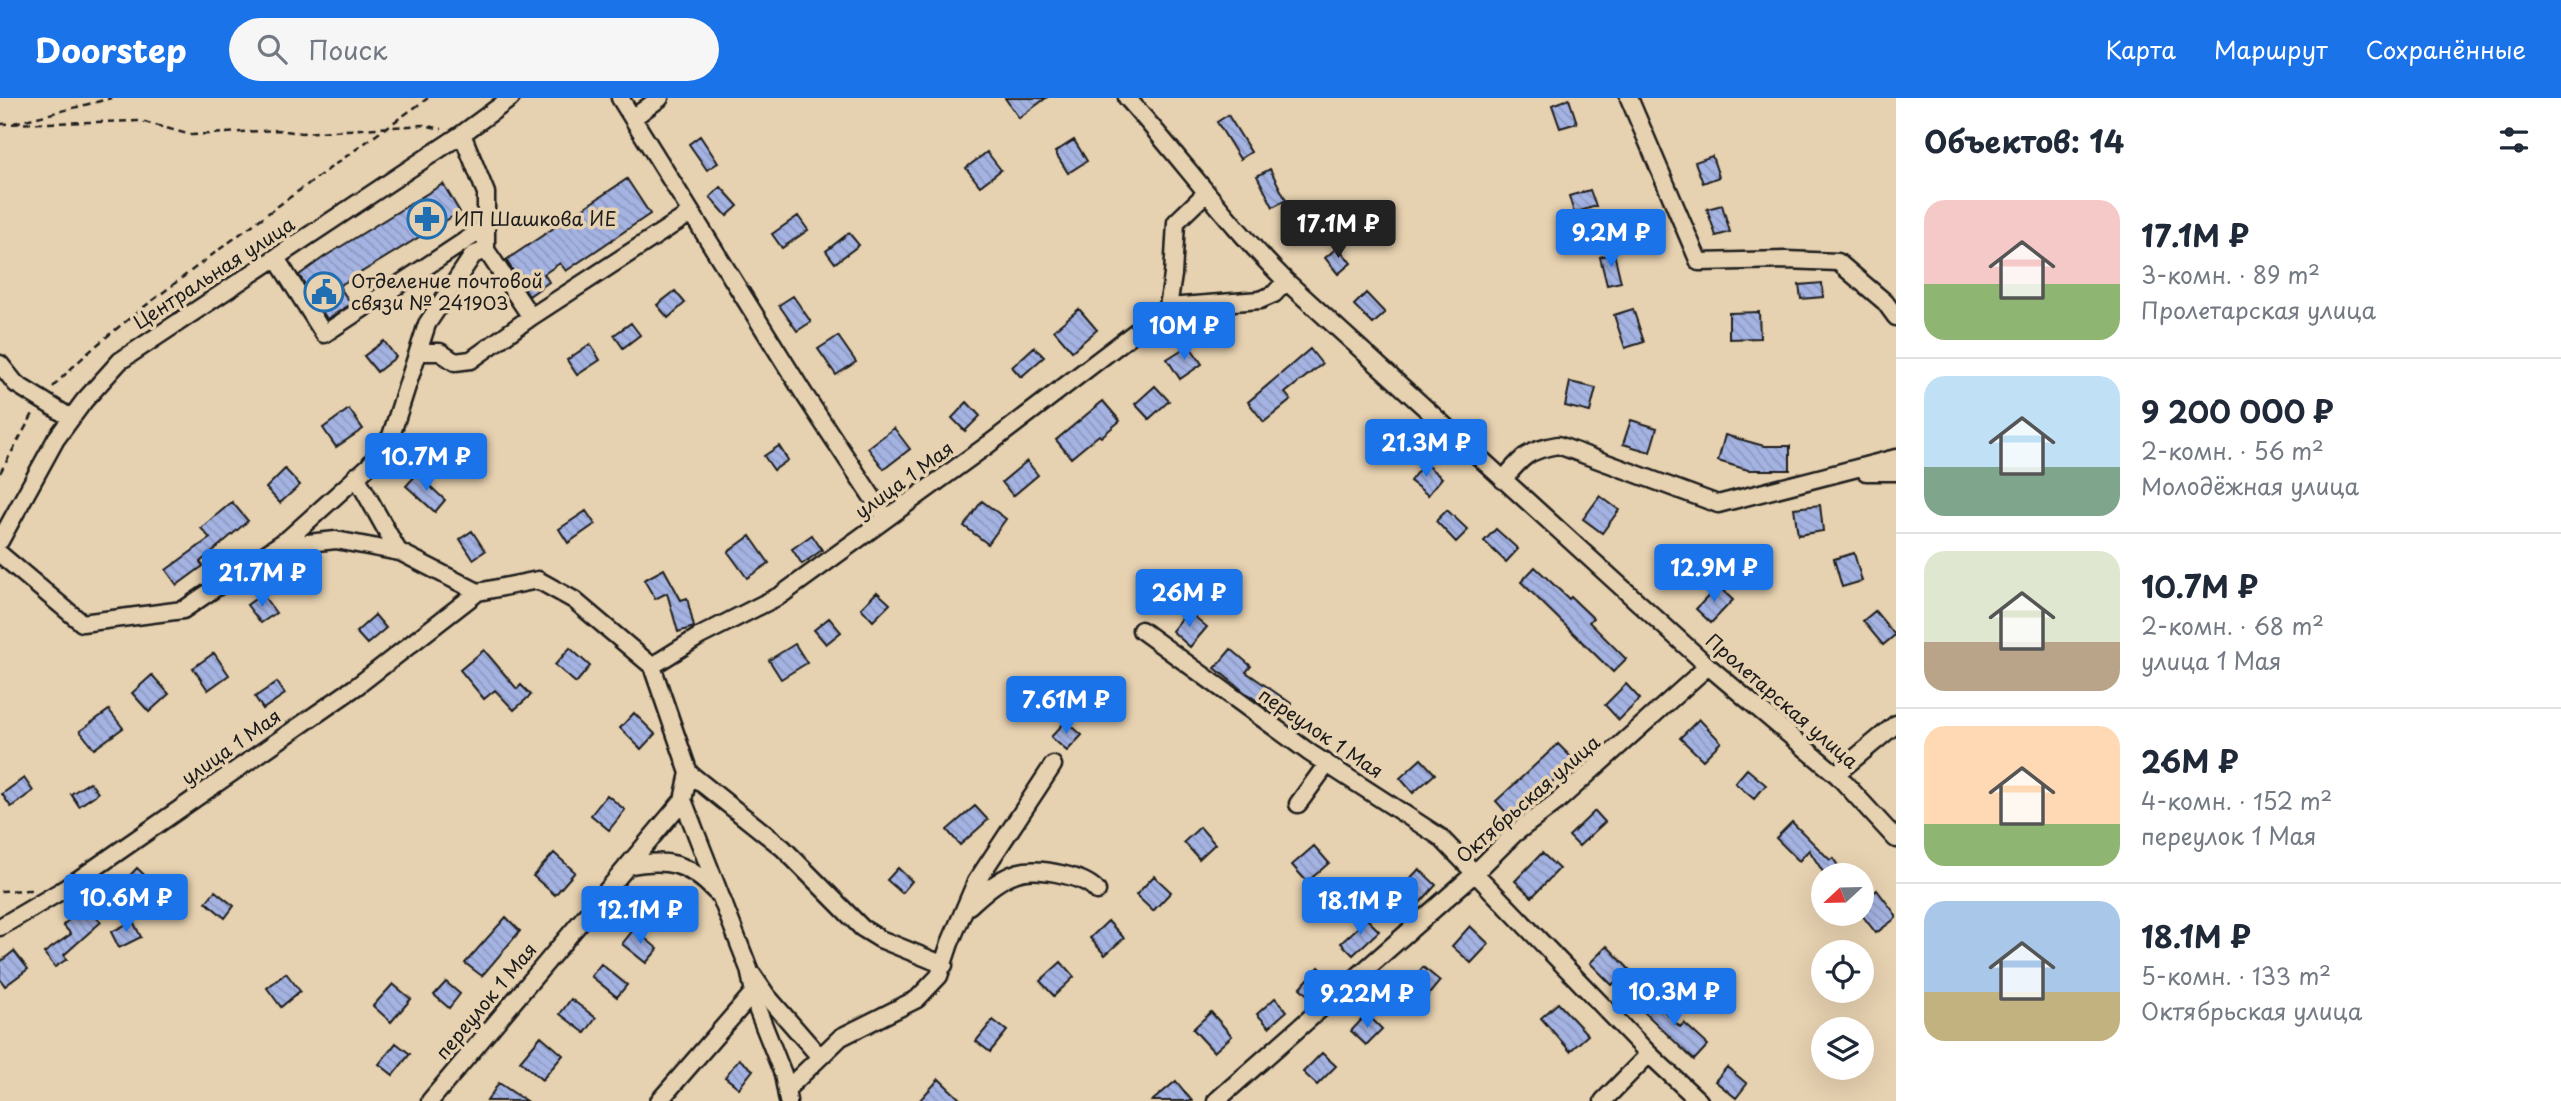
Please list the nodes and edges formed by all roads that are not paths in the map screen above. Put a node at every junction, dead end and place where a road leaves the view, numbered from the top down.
1 (511, 98) edge
2 (620, 98) edge
3 (660, 98) edge
4 (1128, 98) edge
5 (1629, 98) edge
6 (633, 118) junction
7 (462, 134) junction
8 (1205, 194) junction
9 (691, 213) junction
10 (486, 227) junction
11 (486, 250) junction
12 (276, 258) junction
13 (1286, 281) junction
14 (1168, 307) junction
15 (531, 317) junction
16 (1896, 317) edge
17 (418, 352) junction
18 (0, 363) edge
19 (71, 418) junction
20 (1896, 458) edge
21 (1849, 472) junction
22 (1896, 472) edge
23 (356, 476) junction
24 (1503, 480) junction
25 (887, 518) junction
26 (0, 541) edge
27 (277, 546) junction
28 (399, 552) junction
29 (0, 554) edge
30 (478, 592) junction
31 (1141, 630) dead end
32 (652, 666) junction
33 (1708, 666) junction
34 (1896, 724) edge
35 (1327, 764) junction
36 (1053, 765) dead end
37 (689, 773) junction
38 (1836, 774) junction
39 (683, 800) junction
40 (1298, 804) dead end
41 (1896, 839) edge
42 (627, 866) junction
43 (1475, 873) junction
44 (1097, 891) dead end
45 (720, 897) junction
46 (965, 909) junction
47 (0, 927) edge
48 (944, 965) junction
49 (749, 970) junction
50 (753, 993) junction
51 (1649, 1054) junction
52 (820, 1056) junction
53 (788, 1095) edge
54 (430, 1101) edge
55 (659, 1101) edge
56 (1216, 1101) edge
57 (1603, 1101) edge
58 (1699, 1101) edge

1 - 7 street, Центральная улица
2 - 6 street
3 - 6 street
4 - 8 street, Пролетарская улица
5 - 16 street
6 - 9 street
7 - 10 street
7 - 12 street, Центральная улица
8 - 13 street, Пролетарская улица
8 - 14 street
9 - 15 street
9 - 25 street
10 - 11 street
10 - 12 street
11 - 15 street
11 - 17 street
12 - 19 street, Центральная улица
13 - 14 street
13 - 24 street, Пролетарская улица
14 - 25 street, улица 1 Мая
15 - 17 street
17 - 23 street
18 - 19 street
19 - 26 street, Центральная улица
20 - 21 street
21 - 22 street
21 - 24 street
23 - 27 street
23 - 28 street
24 - 33 street, Пролетарская улица
25 - 32 street, улица 1 Мая
27 - 28 street
27 - 29 street
28 - 30 street
30 - 32 street
30 - 47 street, улица 1 Мая
31 - 35 street, переулок 1 Мая
32 - 37 street
33 - 38 street, Пролетарская улица
33 - 43 street, Октябрьская улица
34 - 38 street
35 - 40 street
35 - 43 street, переулок 1 Мая
36 - 46 street
37 - 39 street
37 - 48 street
38 - 41 street, Пролетарская улица
39 - 42 street, переулок 1 Мая
39 - 45 street
42 - 45 street
42 - 54 street, переулок 1 Мая
43 - 51 street, переулок 1 Мая
43 - 56 street, Октябрьская улица
44 - 46 street
45 - 49 street
46 - 48 street
48 - 52 street
49 - 50 street
49 - 52 street
50 - 53 street
50 - 55 street
51 - 57 street
51 - 58 street, переулок 1 Мая
52 - 53 street

